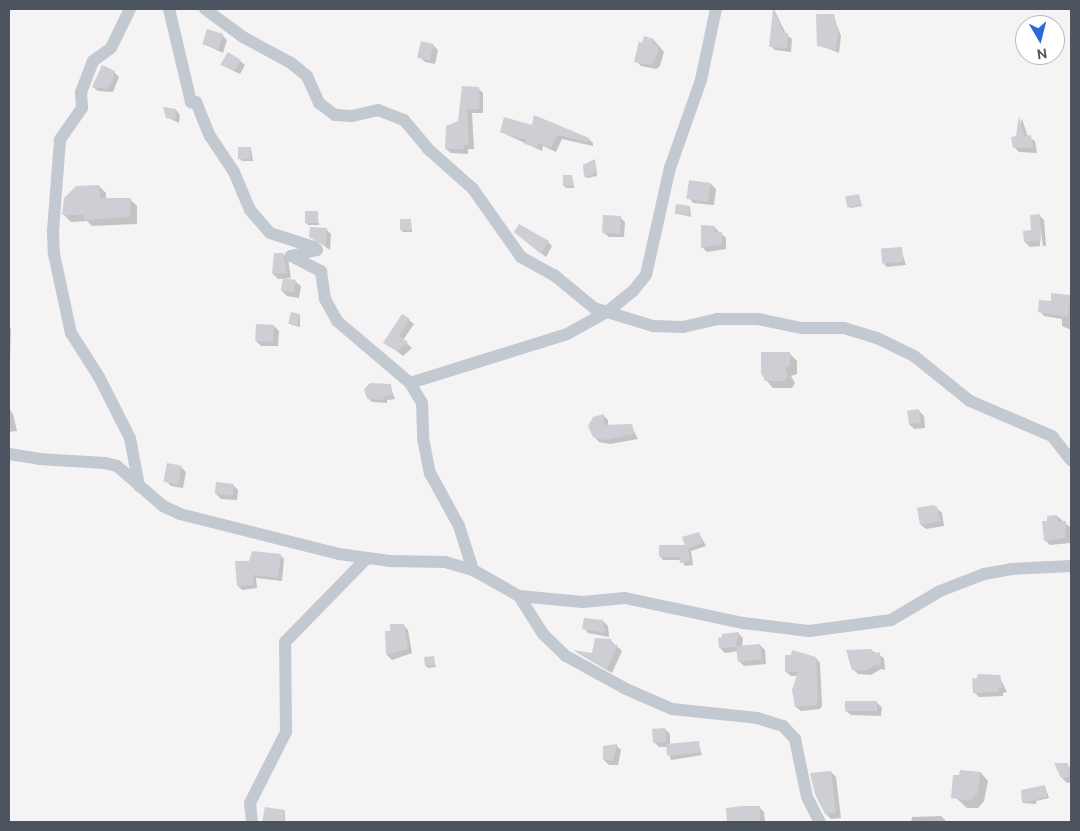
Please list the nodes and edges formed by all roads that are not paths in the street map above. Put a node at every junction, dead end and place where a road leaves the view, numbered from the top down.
1 (130, 9) edge
2 (170, 9) edge
3 (205, 9) edge
4 (716, 9) edge
5 (607, 312) junction
6 (410, 383) junction
7 (9, 454) edge
8 (1071, 460) edge
9 (139, 486) junction
10 (367, 558) junction
11 (1071, 566) edge
12 (473, 570) junction
13 (519, 596) junction
14 (252, 822) edge
15 (820, 822) edge

1 - 9 street
2 - 6 street
3 - 5 street
4 - 5 street
5 - 6 street
5 - 8 street
6 - 12 street
7 - 9 street
9 - 10 street
10 - 12 street
10 - 14 street
11 - 13 street
12 - 13 street
13 - 15 street

